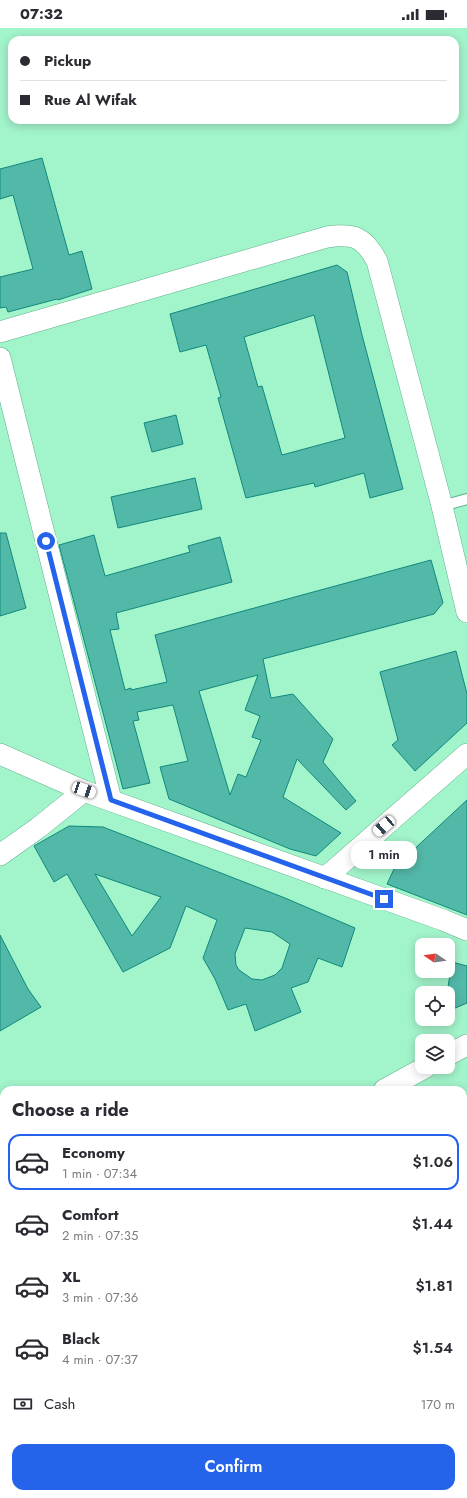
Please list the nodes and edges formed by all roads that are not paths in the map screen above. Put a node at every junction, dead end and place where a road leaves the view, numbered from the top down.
1 (0, 332) edge
2 (0, 358) edge
3 (467, 499) edge
4 (442, 506) junction
5 (467, 612) edge
6 (0, 754) edge
7 (467, 754) edge
8 (84, 790) junction
9 (111, 800) junction
10 (0, 855) edge
11 (324, 878) junction
12 (467, 930) edge
13 (467, 1044) edge
14 (455, 1051) edge
15 (415, 1073) edge
16 (391, 1086) edge
17 (467, 1333) edge
18 (467, 1350) edge

1 - 4 street
2 - 9 street
3 - 4 lane
4 - 5 street
6 - 8 street
7 - 11 street
8 - 9 street
8 - 10 street
9 - 11 street
11 - 12 street
13 - 14 street
15 - 16 street
17 - 18 street

